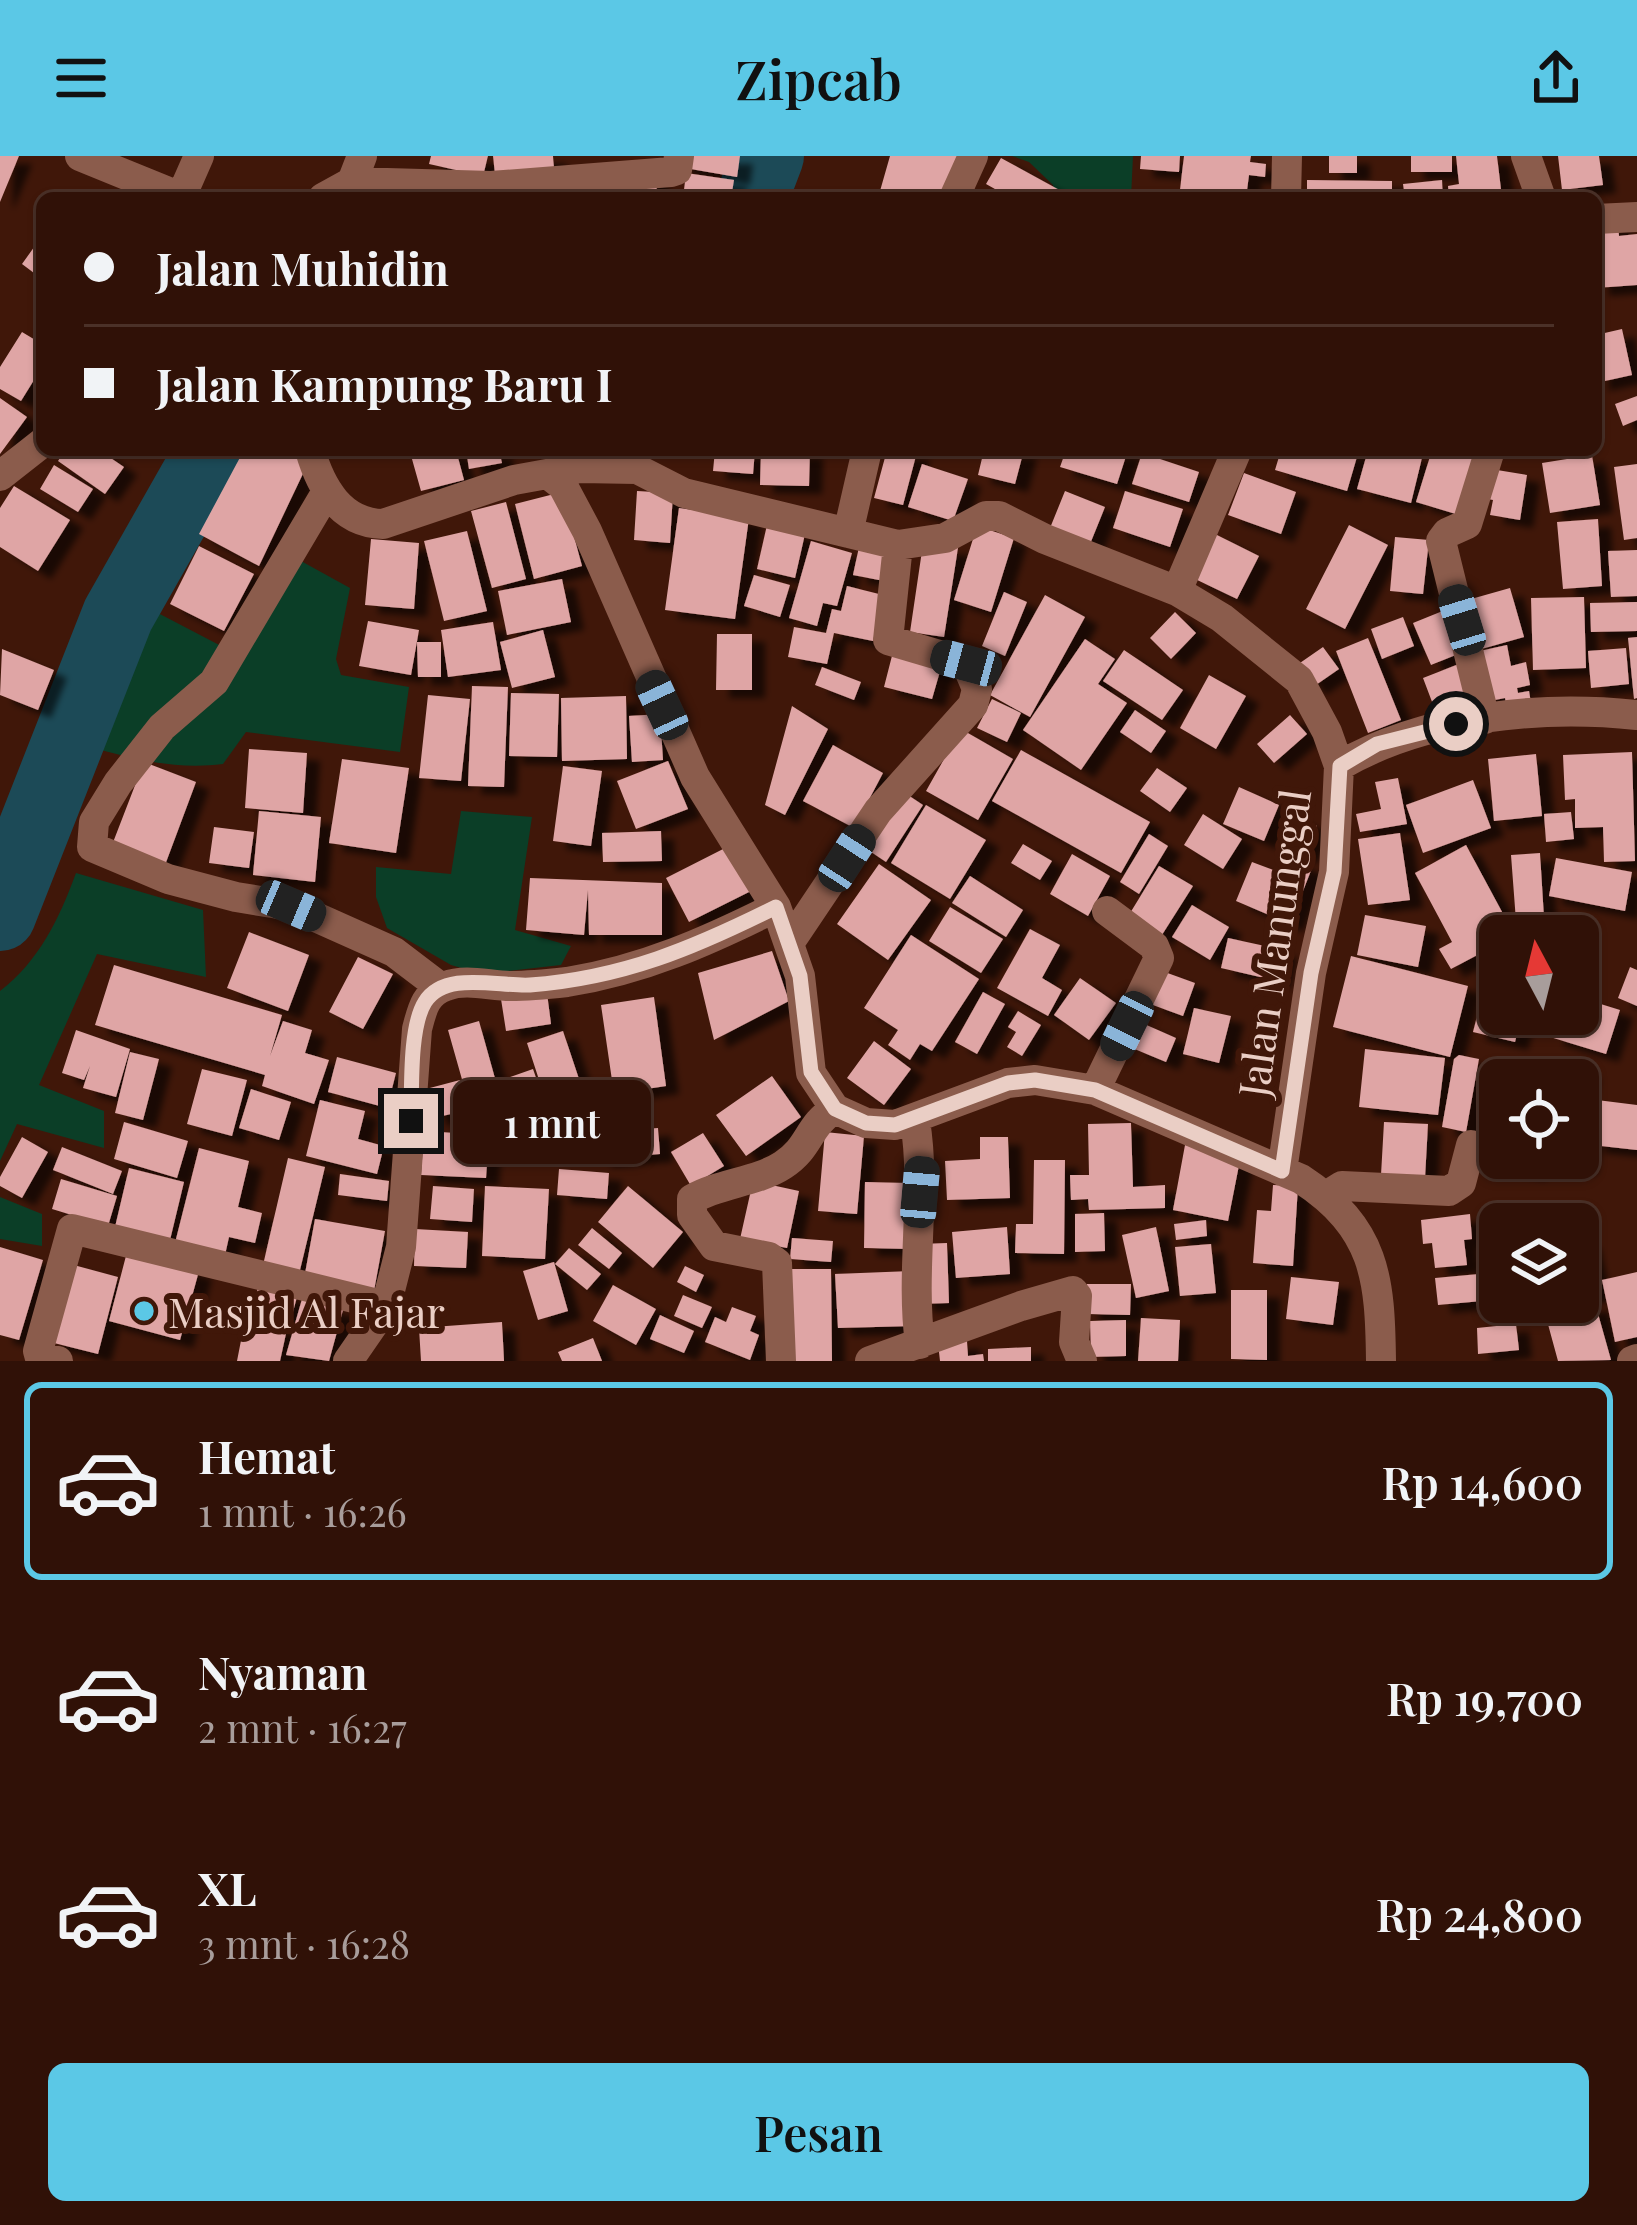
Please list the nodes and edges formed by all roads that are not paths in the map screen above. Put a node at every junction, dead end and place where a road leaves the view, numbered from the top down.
1 (199, 156) edge
2 (679, 156) edge
3 (973, 156) edge
4 (1287, 156) edge
5 (1526, 156) edge
6 (98, 159) edge
7 (357, 169) edge
8 (171, 192) edge
9 (184, 192) edge
10 (330, 192) edge
11 (957, 192) edge
12 (1286, 192) edge
13 (1539, 192) edge
14 (1637, 217) edge
15 (1602, 219) edge
16 (36, 448) edge
17 (312, 456) edge
18 (866, 456) edge
19 (1234, 456) edge
20 (1488, 456) edge
21 (547, 462) edge
22 (0, 476) edge
23 (326, 493) junction
24 (848, 533) junction
25 (898, 545) junction
26 (1177, 591) junction
27 (1637, 715) edge
28 (1485, 719) junction
29 (1340, 766) junction
30 (776, 907) junction
31 (1107, 911) dead end
32 (790, 942) junction
33 (440, 987) junction
34 (1095, 1090) junction
35 (835, 1109) junction
36 (915, 1120) junction
37 (1471, 1145) dead end
38 (1282, 1171) junction
39 (1326, 1196) junction
40 (386, 1306) junction
41 (920, 1344) junction
42 (58, 1361) edge
43 (348, 1361) edge
44 (781, 1361) edge
45 (870, 1361) edge
46 (1082, 1361) edge
47 (1382, 1361) edge

1 - 9 street
2 - 7 street
3 - 11 street
4 - 12 street
5 - 13 street
6 - 8 street
7 - 10 street
14 - 15 street
16 - 22 street
17 - 23 street
18 - 24 street
19 - 26 street
20 - 28 street
21 - 23 street
21 - 24 street
21 - 30 street
23 - 33 street
24 - 25 street
25 - 26 street, Jalan Manunggal
25 - 32 street
26 - 29 street, Jalan Manunggal
27 - 28 street
28 - 29 street
29 - 38 street, Jalan Manunggal
30 - 32 street
30 - 33 street
31 - 34 street
32 - 35 street
33 - 40 street
34 - 36 street
34 - 38 street
35 - 36 street
35 - 44 street
36 - 41 street
37 - 39 street
38 - 39 street
39 - 47 street
40 - 42 street
40 - 43 street
41 - 45 street
41 - 46 street

